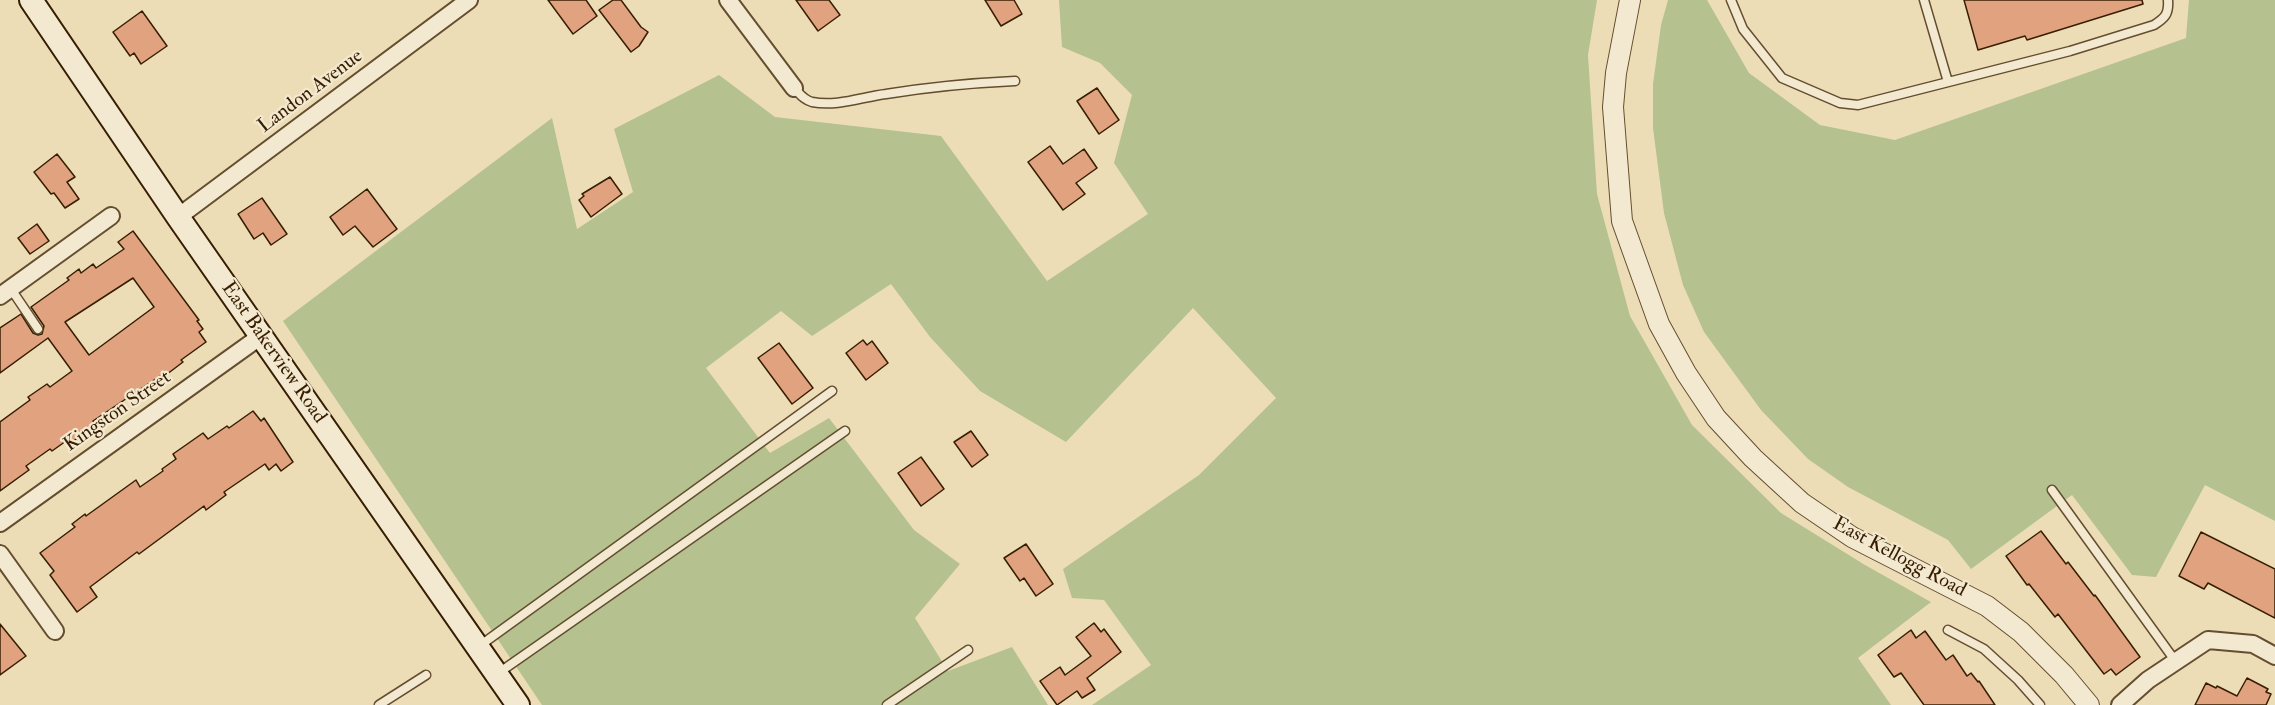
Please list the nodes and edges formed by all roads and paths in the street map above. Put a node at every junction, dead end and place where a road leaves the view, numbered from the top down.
1 (31, 0) edge
2 (469, 0) edge
3 (728, 0) edge
4 (1630, 0) edge
5 (1731, 0) edge
6 (1924, 0) edge
7 (2168, 0) edge
8 (1015, 81) dead end
9 (1948, 82) junction
10 (794, 88) joint
11 (111, 216) dead end
12 (178, 217) junction
13 (5, 292) edge
14 (38, 329) dead end
15 (261, 336) junction
16 (832, 391) dead end
17 (845, 431) dead end
18 (2052, 490) dead end
19 (0, 523) edge
20 (0, 554) edge
21 (1948, 630) dead end
22 (55, 631) dead end
23 (478, 647) junction
24 (968, 650) dead end
25 (2275, 656) edge
26 (2176, 662) junction
27 (497, 674) junction
28 (426, 675) dead end
29 (512, 701) edge
30 (379, 705) edge
31 (887, 705) edge
32 (2040, 705) edge
33 (2089, 705) edge
34 (2120, 705) edge

1 - 12 main road, East Bakerview Road
2 - 12 street, Landon Avenue
3 - 10 street
4 - 33 street, East Kellogg Road
5 - 9 lane
6 - 9 lane
7 - 9 lane
8 - 10 lane
11 - 13 street
12 - 15 main road, East Bakerview Road
13 - 14 lane
15 - 19 street, Kingston Street
15 - 23 main road, East Bakerview Road
16 - 23 lane
17 - 27 lane
18 - 26 lane
20 - 22 street
21 - 32 lane
23 - 27 main road, East Bakerview Road
24 - 31 lane
25 - 26 street
26 - 34 street
27 - 29 main road, East Bakerview Road
28 - 30 lane

